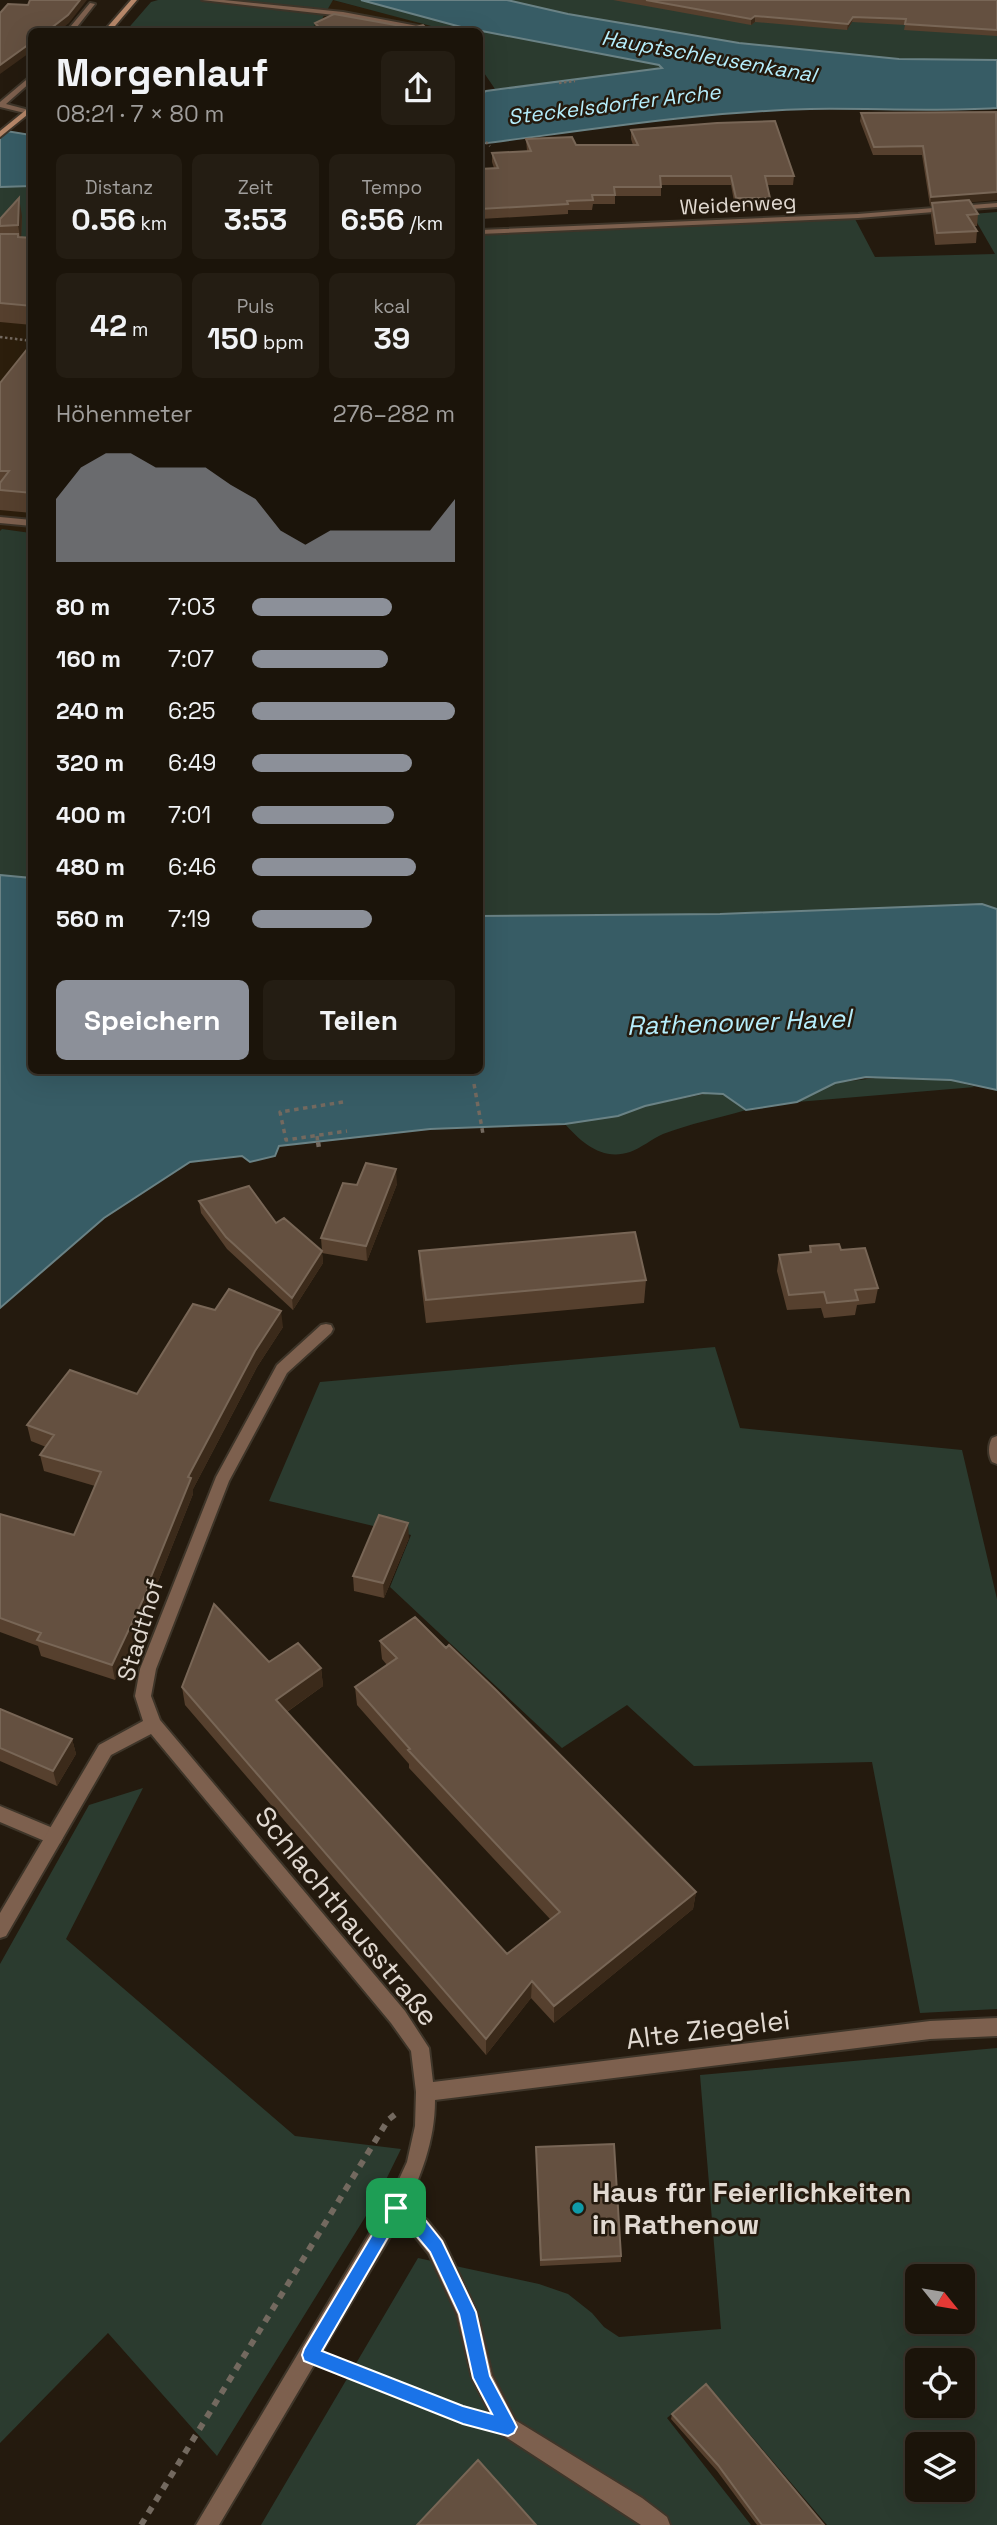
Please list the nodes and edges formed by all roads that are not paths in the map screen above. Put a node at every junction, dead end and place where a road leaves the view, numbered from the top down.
1 (134, 0) edge
2 (205, 0) edge
3 (92, 4) dead end
4 (343, 14) junction
5 (334, 20) edge
6 (420, 27) edge
7 (72, 28) edge
8 (110, 28) edge
9 (28, 81) edge
10 (28, 109) edge
11 (28, 110) edge
12 (0, 135) edge
13 (997, 205) edge
14 (483, 232) edge
15 (0, 520) edge
16 (28, 523) edge
17 (326, 1329) dead end
18 (997, 1442) edge
19 (997, 1458) edge
20 (153, 1724) junction
21 (0, 1814) edge
22 (54, 1836) junction
23 (0, 1930) edge
24 (997, 2027) edge
25 (425, 2092) junction
26 (396, 2208) junction
27 (207, 2525) edge
28 (659, 2525) edge

1 - 8 main road
2 - 4 street
3 - 7 street
4 - 5 street
4 - 6 street
9 - 10 street
11 - 12 main road
13 - 14 street, Weidenweg
15 - 16 street
17 - 20 street, Stadthof
18 - 19 street
20 - 22 street
20 - 25 street, Schlachthausstraße
21 - 22 street
22 - 23 street
24 - 25 street, Alte Ziegelei
25 - 26 street, Schlachthausstraße
26 - 27 street, Schlachthausstraße
26 - 28 street

